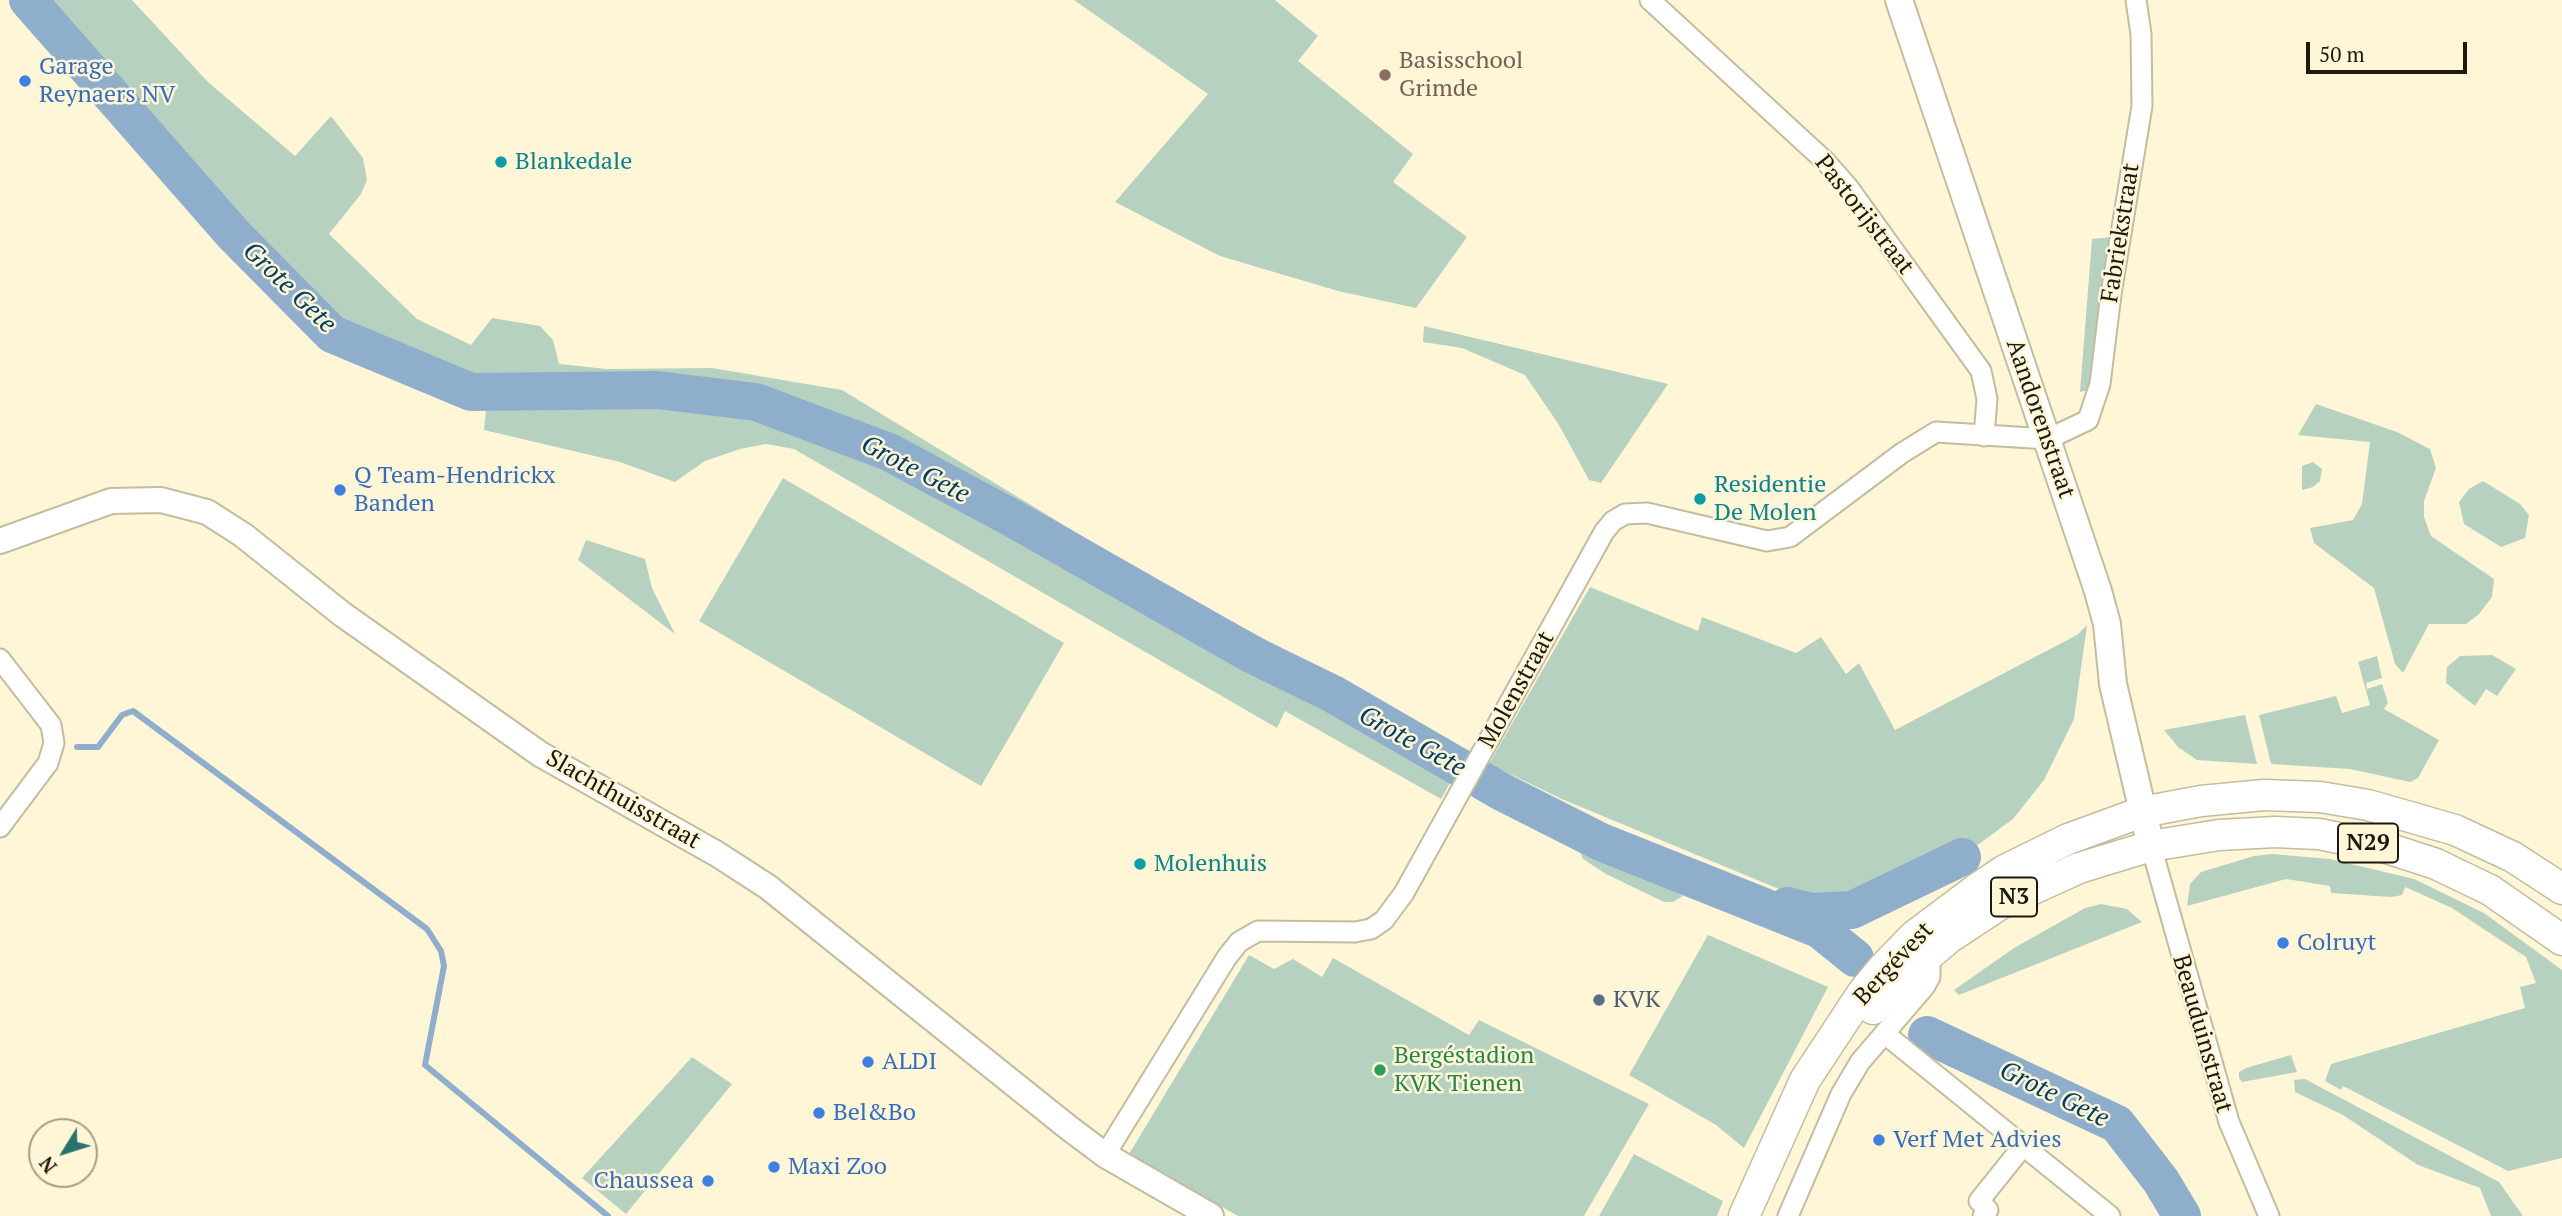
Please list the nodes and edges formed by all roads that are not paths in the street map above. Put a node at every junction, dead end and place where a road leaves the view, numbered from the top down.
1 (1650, 0) edge
2 (1899, 0) edge
3 (2136, 0) edge
4 (1984, 436) junction
5 (2048, 439) junction
6 (0, 541) edge
7 (0, 659) edge
8 (2142, 812) junction
9 (0, 827) edge
10 (2151, 846) junction
11 (2562, 889) edge
12 (2562, 940) edge
13 (1930, 955) junction
14 (1885, 1034) junction
15 (2023, 1146) junction
16 (1105, 1155) junction
17 (1211, 1216) edge
18 (1744, 1216) edge
19 (1759, 1216) edge
20 (1788, 1216) edge
21 (1983, 1216) edge
22 (2110, 1216) edge
23 (2269, 1216) edge

1 - 4 street, Pastorijstraat
2 - 5 main road, Aandorenstraat
3 - 5 street, Fabriekstraat
4 - 5 street, Molenstraat
4 - 16 street, Molenstraat
5 - 8 main road, Aandorenstraat
6 - 16 street, Slachthuisstraat
7 - 9 street
8 - 10 main road, Aandorenstraat
8 - 11 main road, N29
8 - 18 main road, Bergévest / N3
10 - 12 main road, N29
10 - 13 main road, Bergévest / N3
10 - 23 street, Beauduinstraat
13 - 14 street, Bergévest
13 - 19 main road, Bergévest / N3
14 - 15 street
14 - 20 street, Bergévest
15 - 21 street
15 - 22 street
16 - 17 street, Slachthuisstraat

